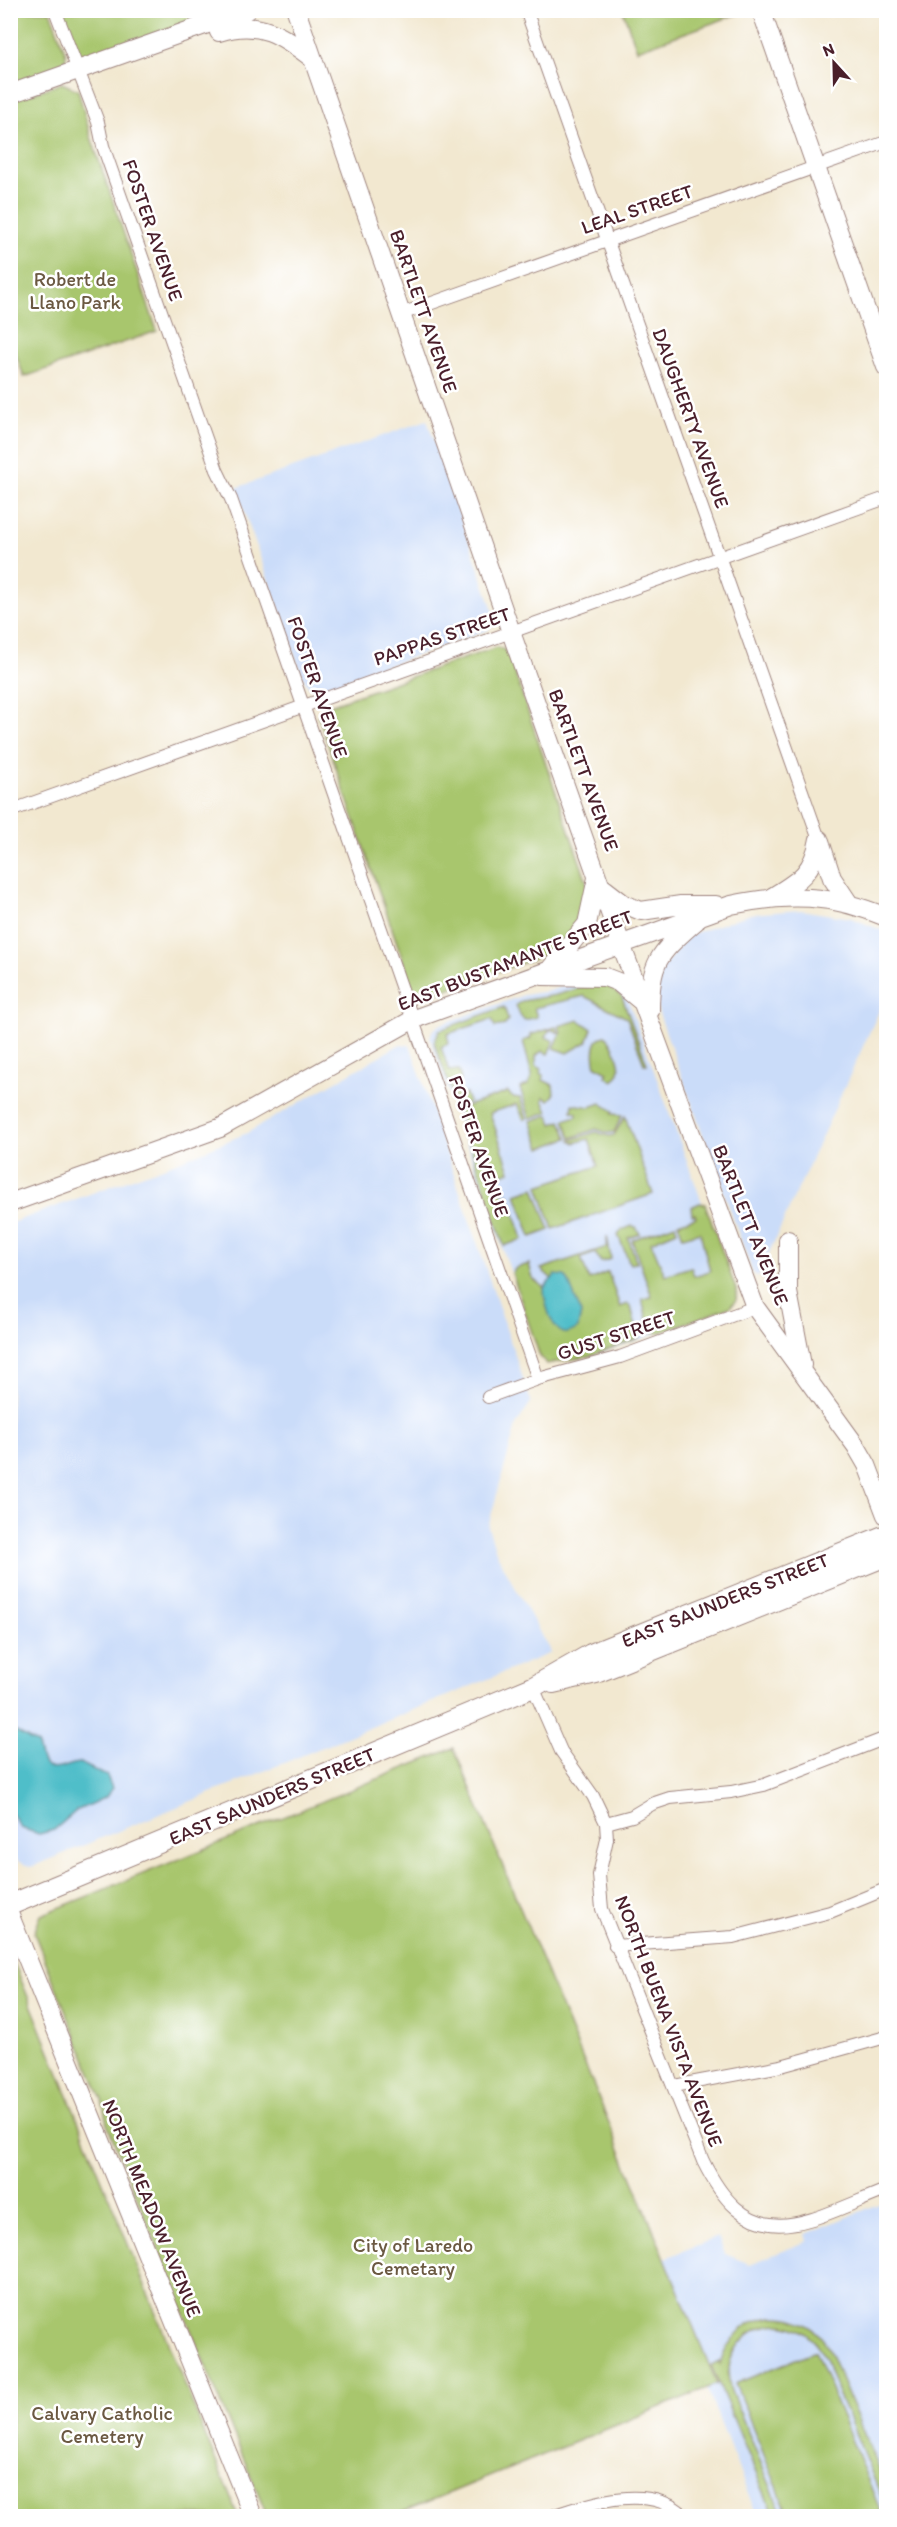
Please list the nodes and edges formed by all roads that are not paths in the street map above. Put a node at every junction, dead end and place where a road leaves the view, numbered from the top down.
1 (56, 10) edge
2 (247, 10) edge
3 (296, 10) edge
4 (526, 10) edge
5 (760, 10) edge
6 (141, 48) junction
7 (313, 59) junction
8 (77, 70) junction
9 (10, 94) edge
10 (886, 142) edge
11 (816, 167) junction
12 (607, 240) junction
13 (401, 314) junction
14 (886, 367) edge
15 (886, 498) edge
16 (720, 557) junction
17 (511, 632) junction
18 (303, 705) junction
19 (10, 811) edge
20 (819, 839) junction
21 (599, 881) junction
22 (770, 898) junction
23 (848, 902) junction
24 (731, 905) junction
25 (704, 914) junction
26 (886, 917) edge
27 (621, 944) junction
28 (550, 969) junction
29 (531, 976) junction
30 (642, 1002) junction
31 (414, 1019) junction
32 (650, 1022) junction
33 (12, 1198) edge
34 (788, 1240) dead end
35 (755, 1307) junction
36 (805, 1376) junction
37 (538, 1379) junction
38 (488, 1397) dead end
39 (886, 1515) edge
40 (886, 1535) edge
41 (886, 1556) edge
42 (533, 1687) junction
43 (886, 1738) edge
44 (606, 1823) junction
45 (886, 1889) edge
46 (10, 1905) edge
47 (10, 1917) edge
48 (615, 1947) junction
49 (886, 2037) edge
50 (674, 2086) junction
51 (886, 2190) edge
52 (253, 2517) edge
53 (552, 2517) edge
54 (685, 2517) edge

1 - 8 street, FOSTER AVENUE
2 - 6 main road
3 - 7 main road, BARTLETT AVENUE
4 - 12 street, DAUGHERTY AVENUE
5 - 11 main road
6 - 7 main road
6 - 8 main road
7 - 13 main road, BARTLETT AVENUE
8 - 9 main road
8 - 18 street, FOSTER AVENUE
10 - 11 street, LEAL STREET
11 - 12 street, LEAL STREET
11 - 14 main road
12 - 13 street, LEAL STREET
12 - 16 street, DAUGHERTY AVENUE
13 - 17 main road, BARTLETT AVENUE
15 - 16 street, PAPPAS STREET
16 - 17 street, PAPPAS STREET
16 - 20 street, DAUGHERTY AVENUE
17 - 18 street, PAPPAS STREET
17 - 21 main road, BARTLETT AVENUE
18 - 19 street, PAPPAS STREET
18 - 31 street, FOSTER AVENUE
20 - 22 main road
20 - 23 main road
21 - 24 main road
21 - 27 main road, BARTLETT AVENUE
21 - 28 main road
22 - 23 main road, EAST BUSTAMANTE STREET
22 - 24 main road, EAST BUSTAMANTE STREET
23 - 26 main road, EAST BUSTAMANTE STREET
24 - 25 main road, EAST BUSTAMANTE STREET
25 - 27 main road, EAST BUSTAMANTE STREET
25 - 32 main road
27 - 28 main road, EAST BUSTAMANTE STREET
27 - 30 main road, BARTLETT AVENUE
28 - 29 main road, EAST BUSTAMANTE STREET
29 - 30 main road
29 - 31 main road, EAST BUSTAMANTE STREET
30 - 32 main road, BARTLETT AVENUE
31 - 33 main road, EAST BUSTAMANTE STREET
31 - 37 street, FOSTER AVENUE
32 - 35 main road, BARTLETT AVENUE
34 - 36 main road
35 - 36 main road, BARTLETT AVENUE
35 - 37 street, GUST STREET
36 - 39 main road, BARTLETT AVENUE
37 - 38 street, GUST STREET
40 - 42 main road, EAST SAUNDERS STREET
41 - 42 main road, EAST SAUNDERS STREET
42 - 44 street, NORTH BUENA VISTA AVENUE
42 - 46 main road, EAST SAUNDERS STREET
43 - 44 street
44 - 48 street, NORTH BUENA VISTA AVENUE
45 - 48 street
47 - 52 main road, NORTH MEADOW AVENUE
48 - 50 street, NORTH BUENA VISTA AVENUE
49 - 50 street
50 - 51 street, NORTH BUENA VISTA AVENUE
53 - 54 street

